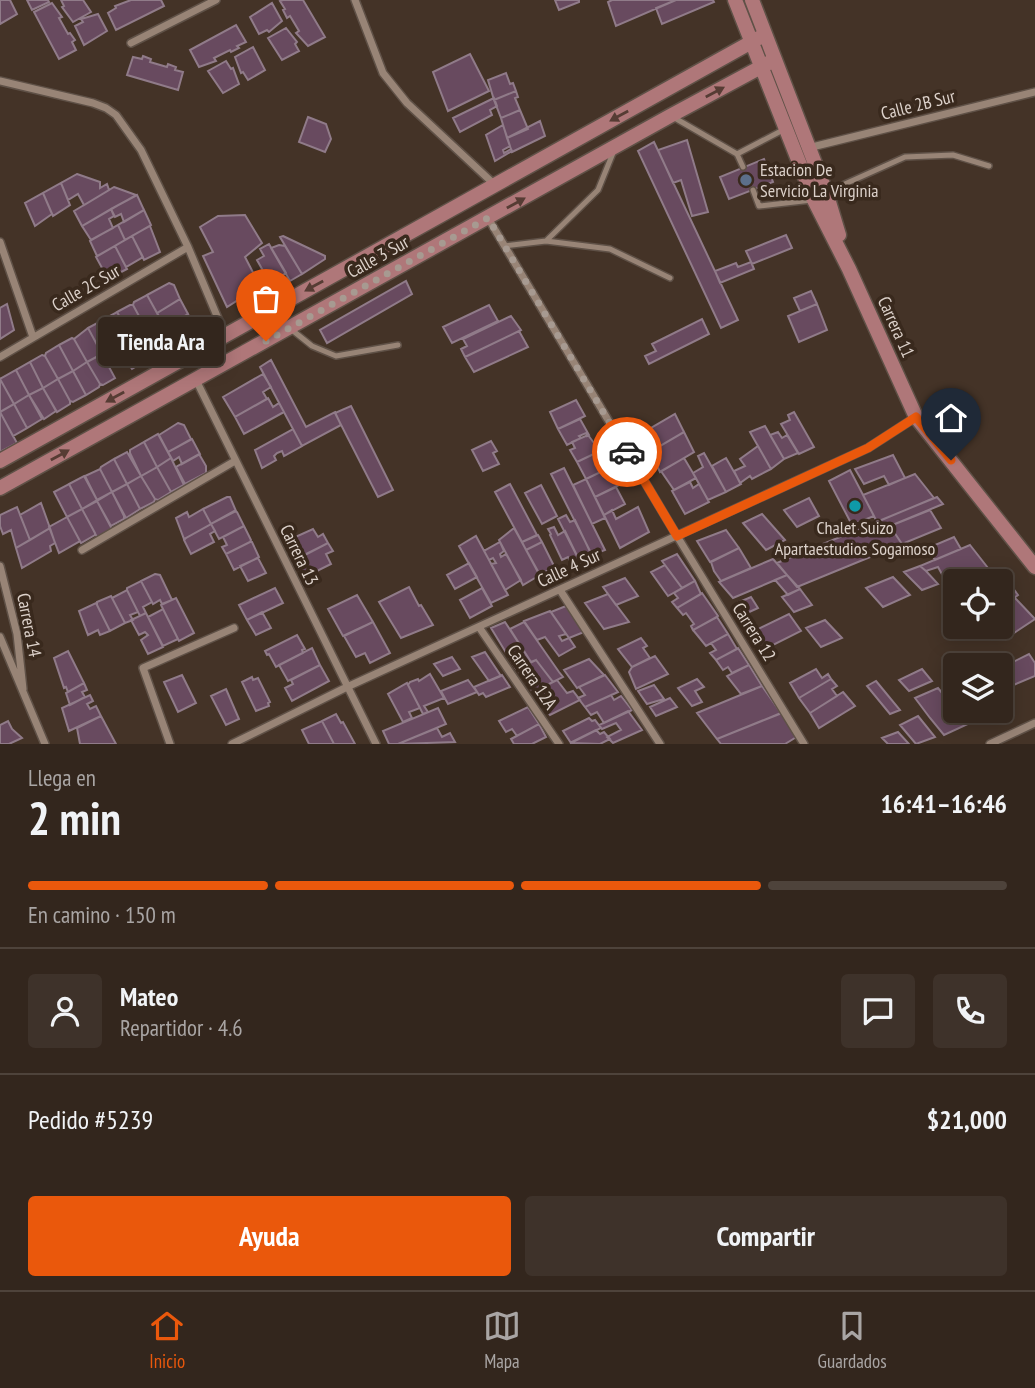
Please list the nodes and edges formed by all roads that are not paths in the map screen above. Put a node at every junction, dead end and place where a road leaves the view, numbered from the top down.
1 (216, 0) edge
2 (735, 0) edge
3 (752, 0) edge
4 (356, 2) edge
5 (758, 38) junction
6 (131, 43) dead end
7 (768, 63) junction
8 (0, 81) edge
9 (1035, 92) edge
10 (670, 116) junction
11 (786, 128) junction
12 (614, 148) junction
13 (802, 151) junction
14 (737, 154) junction
15 (989, 166) dead end
16 (743, 167) dead end
17 (495, 186) junction
18 (753, 190) dead end
19 (820, 196) junction
20 (488, 218) junction
21 (546, 241) junction
22 (0, 242) edge
23 (504, 246) junction
24 (188, 247) junction
25 (670, 278) dead end
26 (290, 328) junction
27 (225, 336) junction
28 (33, 337) junction
29 (398, 345) dead end
30 (0, 357) edge
31 (196, 380) junction
32 (916, 417) junction
33 (0, 461) edge
34 (235, 461) junction
35 (0, 488) edge
36 (677, 536) junction
37 (82, 550) dead end
38 (0, 566) edge
39 (1035, 567) edge
40 (560, 590) junction
41 (8, 598) junction
42 (0, 601) edge
43 (479, 627) junction
44 (234, 628) dead end
45 (0, 637) edge
46 (347, 687) junction
47 (23, 689) junction
48 (1035, 723) edge
49 (45, 744) edge
50 (170, 744) edge
51 (232, 744) edge
52 (376, 744) edge
53 (559, 744) edge
54 (660, 744) edge
55 (804, 744) edge
56 (990, 744) edge

1 - 6 street
2 - 5 street, Carrera 11
3 - 5 street, Carrera 11
4 - 17 street
5 - 7 street, Carrera 11
5 -> 17 street, Calle 3 Sur
10 -> 7 street, Calle 3 Sur
7 - 11 street, Carrera 11
7 - 13 street, Carrera 11
8 - 24 street
9 - 13 street, Calle 2B Sur
10 - 12 street, Calle 3 Sur
10 - 14 lane
11 - 13 street, Carrera 11
11 - 14 lane
20 -> 12 street, Calle 3 Sur
12 - 21 lane
13 - 19 street, Carrera 11
14 - 16 lane
15 - 19 lane
17 -> 27 street, Calle 3 Sur
18 - 19 lane
19 - 32 street, Carrera 11
20 - 23 street
20 - 26 street, Calle 3 Sur
21 - 23 lane
21 - 25 lane
22 - 28 street
23 - 36 street
24 - 27 street
24 - 28 street, Calle 2C Sur
26 - 29 lane
26 - 31 street, Calle 3 Sur
27 -> 33 street, Calle 3 Sur
28 - 30 street, Calle 2C Sur
31 - 34 street, Carrera 13
35 -> 31 street, Calle 3 Sur
32 - 36 street, Calle 4 Sur
32 - 39 street, Carrera 11
34 - 37 street
34 - 46 street, Carrera 13
36 - 40 street, Calle 4 Sur
36 - 55 street, Carrera 12
38 - 41 street, Carrera 14
40 - 43 street, Calle 4 Sur
40 - 54 street
41 - 42 street
41 - 47 street, Carrera 14
43 - 46 street, Calle 4 Sur
43 - 53 street, Carrera 12A
44 - 50 street
45 - 47 street, Carrera 14
46 - 51 street, Calle 4 Sur
46 - 52 street, Carrera 13
47 - 49 street, Carrera 14
48 - 56 street

